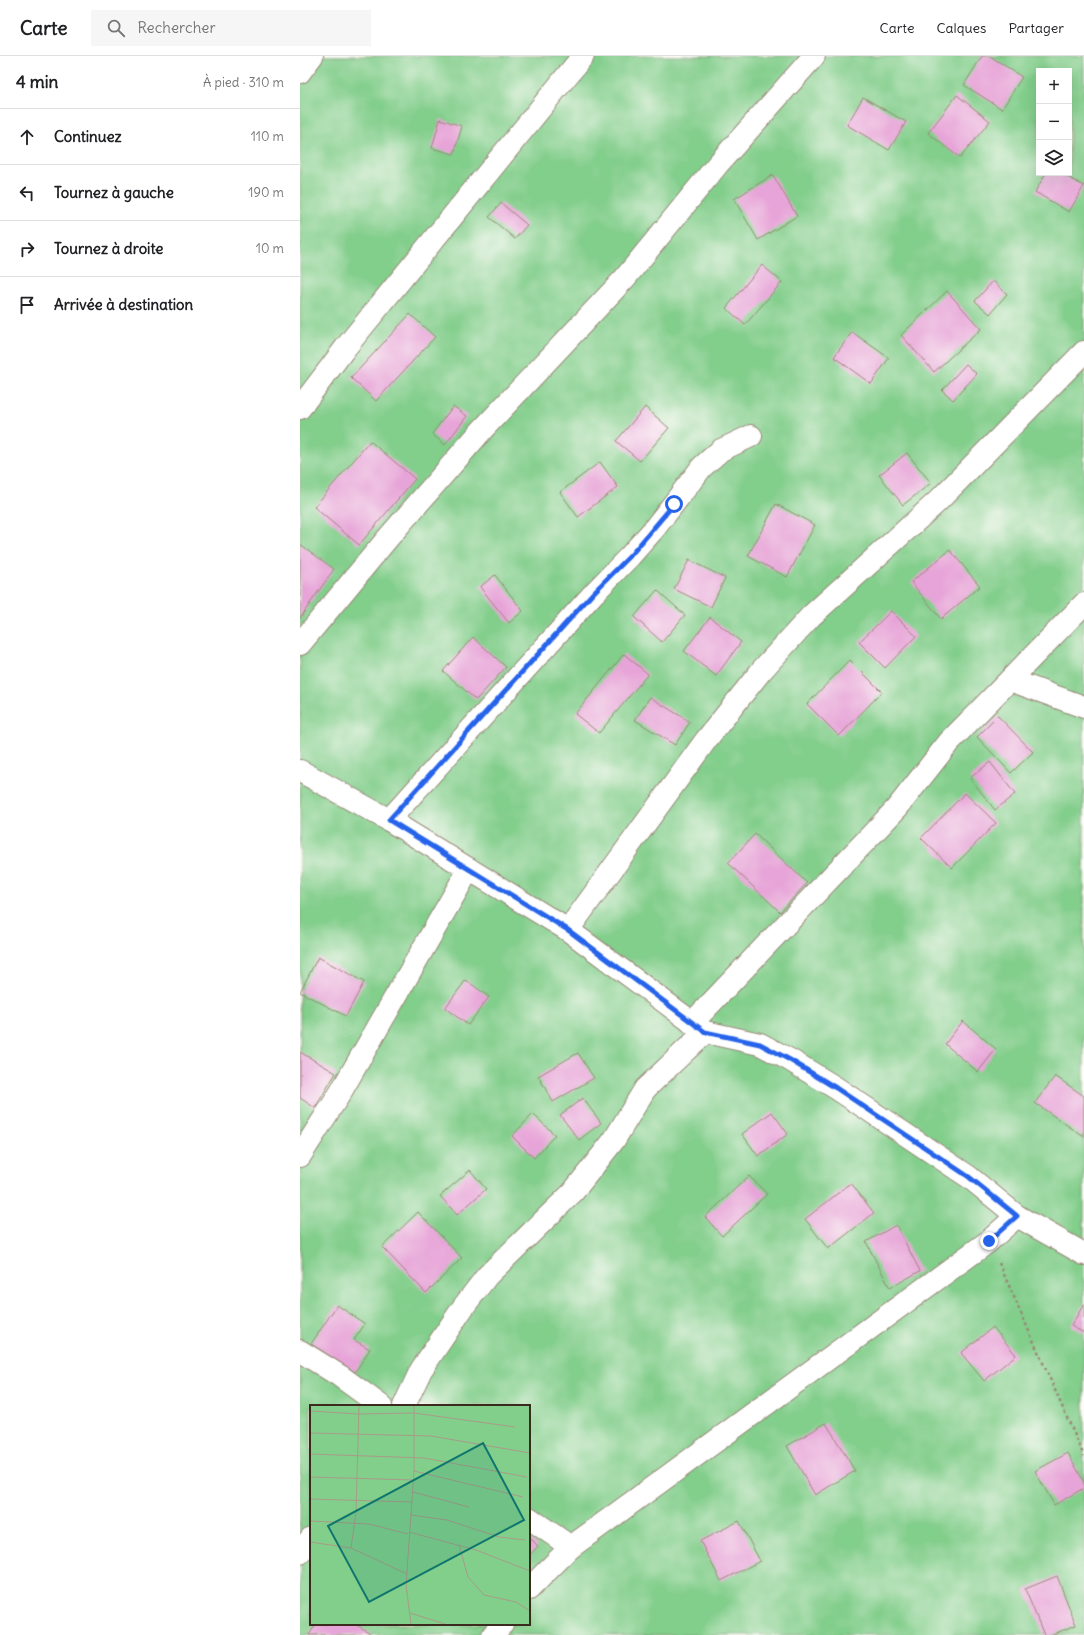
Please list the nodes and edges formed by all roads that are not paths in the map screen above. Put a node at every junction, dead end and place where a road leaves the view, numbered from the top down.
1 (312, 56) edge
2 (583, 56) edge
3 (814, 56) edge
4 (300, 72) edge
5 (1084, 352) edge
6 (300, 408) edge
7 (751, 436) dead end
8 (1084, 604) edge
9 (300, 644) edge
10 (1010, 680) junction
11 (1084, 706) edge
12 (300, 771) edge
13 (389, 820) junction
14 (468, 869) junction
15 (568, 930) junction
16 (699, 1027) junction
17 (300, 1156) edge
18 (1017, 1216) junction
19 (1084, 1254) edge
20 (300, 1351) edge
21 (380, 1405) edge
22 (404, 1405) edge
23 (530, 1519) edge
24 (310, 1539) edge
25 (571, 1547) junction
26 (300, 1553) edge
27 (530, 1588) edge
28 (501, 1625) edge
29 (493, 1635) edge

1 - 4 street
2 - 6 street
3 - 9 street
5 - 15 street
7 - 13 street
8 - 10 street
10 - 11 street
10 - 16 street
12 - 13 street
13 - 14 street
14 - 15 street
14 - 17 street
15 - 16 street
16 - 18 street
16 - 22 street
18 - 19 street
18 - 25 street
20 - 21 street
23 - 25 street
24 - 26 street
25 - 27 street
28 - 29 street

